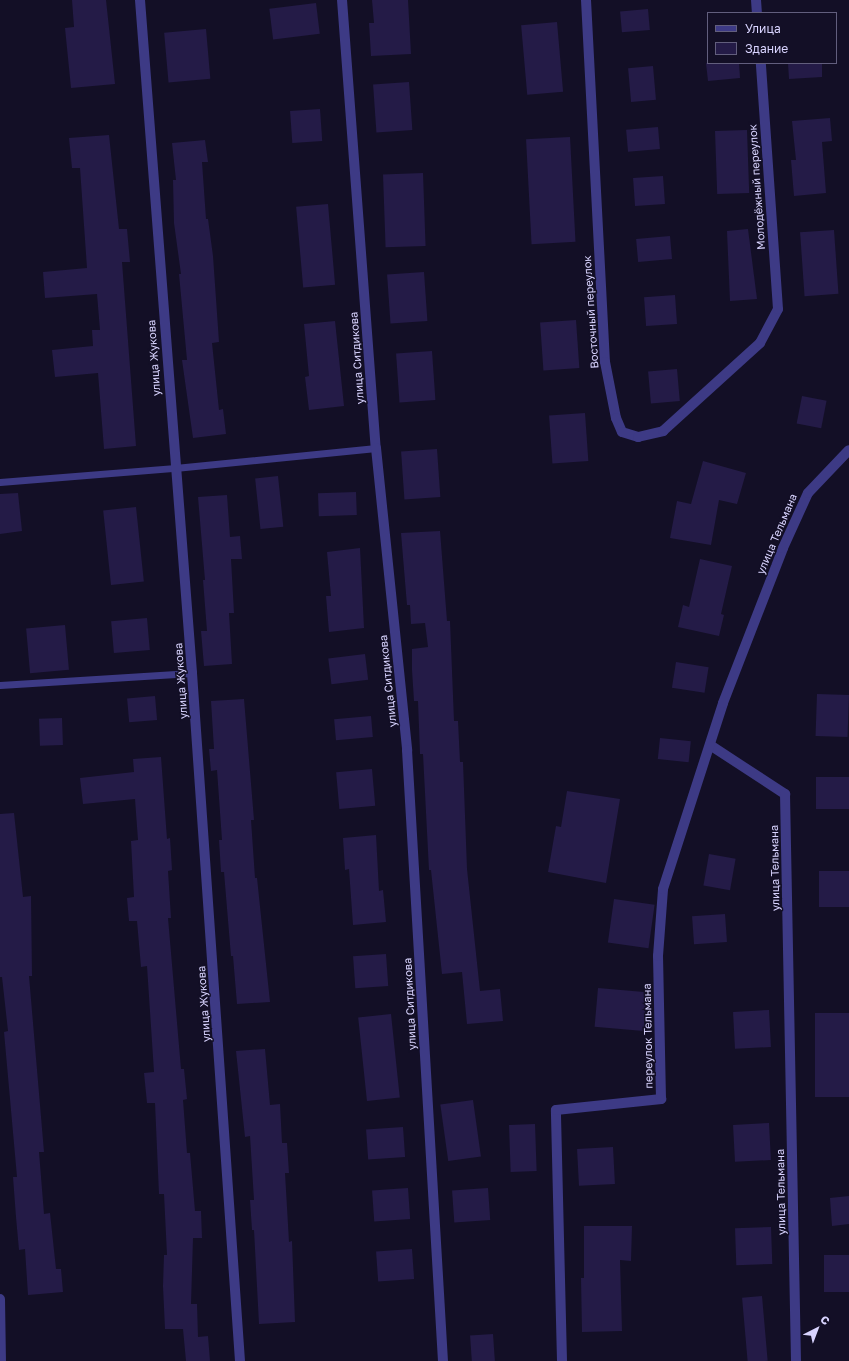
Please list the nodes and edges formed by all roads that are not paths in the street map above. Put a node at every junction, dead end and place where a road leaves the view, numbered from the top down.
1 (140, 0) edge
2 (342, 0) edge
3 (586, 0) edge
4 (756, 0) edge
5 (757, 12) edge
6 (760, 64) edge
7 (778, 309) joint
8 (376, 448) junction
9 (849, 450) edge
10 (174, 468) junction
11 (0, 482) edge
12 (192, 672) junction
13 (0, 685) edge
14 (710, 745) junction
15 (0, 1300) edge
16 (1, 1361) edge
17 (240, 1361) edge
18 (443, 1361) edge
19 (562, 1361) edge
20 (796, 1361) edge

1 - 10 street, улица Жукова
2 - 8 street, улица Ситдикова
3 - 7 street, Восточный переулок
4 - 5 street
6 - 7 street, Молодёжный переулок
8 - 10 lane
8 - 18 street, улица Ситдикова
9 - 14 street, улица Тельмана
10 - 11 lane
10 - 12 street, улица Жукова
12 - 13 lane
12 - 17 street, улица Жукова
14 - 19 street, переулок Тельмана
14 - 20 street, улица Тельмана
15 - 16 street

